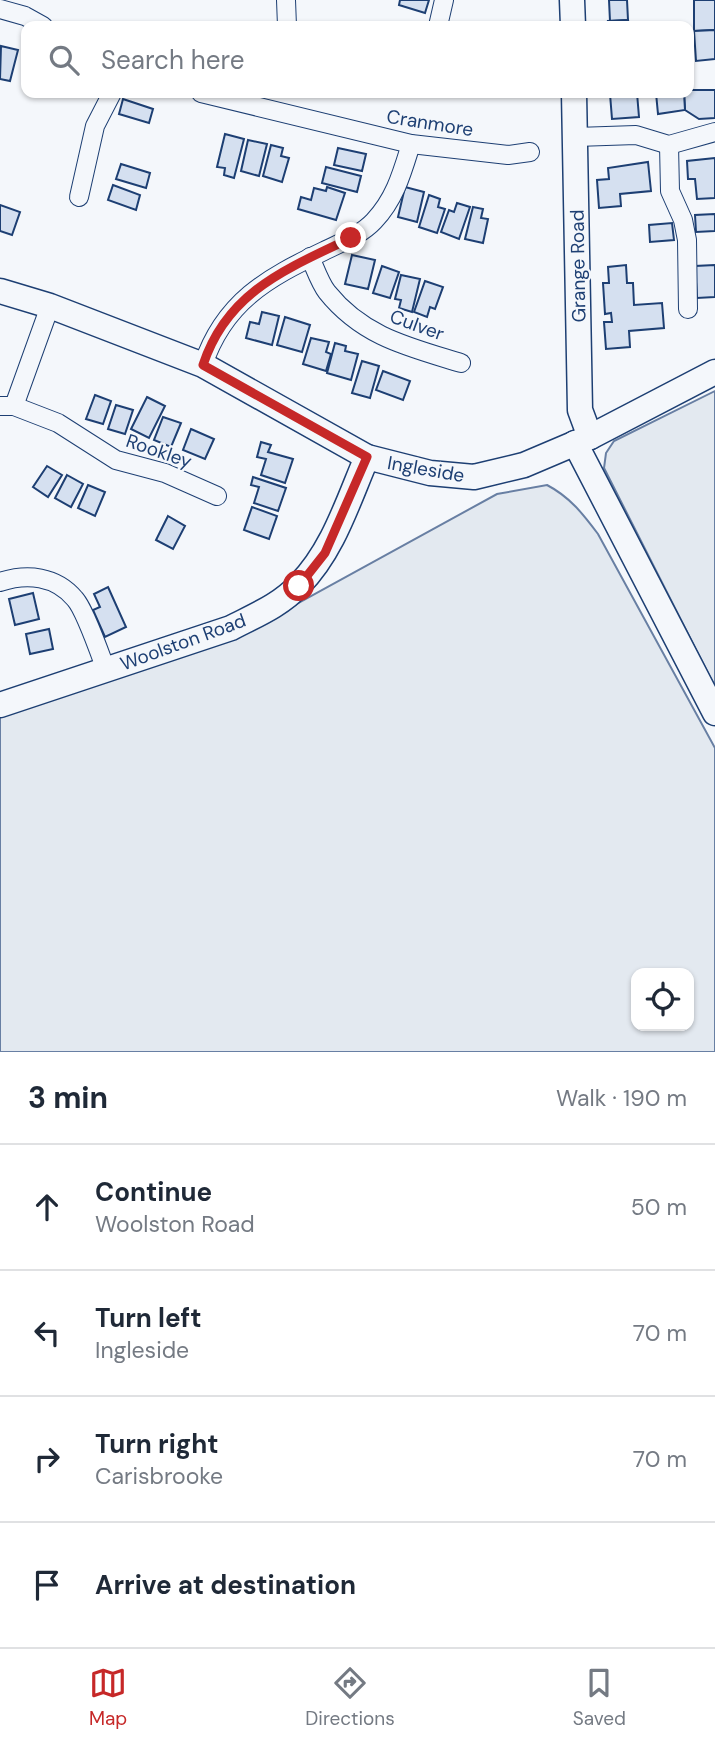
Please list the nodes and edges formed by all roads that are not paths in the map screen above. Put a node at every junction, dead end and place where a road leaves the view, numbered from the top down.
1 (286, 0) edge
2 (444, 0) edge
3 (572, 0) edge
4 (0, 9) edge
5 (34, 21) edge
6 (287, 21) edge
7 (439, 21) edge
8 (573, 21) edge
9 (109, 98) edge
10 (222, 98) edge
11 (282, 98) edge
12 (574, 98) edge
13 (281, 112) junction
14 (715, 132) edge
15 (576, 137) junction
16 (411, 145) junction
17 (668, 145) junction
18 (530, 152) dead end
19 (79, 197) dead end
20 (310, 257) junction
21 (0, 291) edge
22 (50, 306) junction
23 (688, 309) dead end
24 (461, 363) dead end
25 (203, 365) junction
26 (715, 372) edge
27 (7, 406) edge
28 (582, 440) junction
29 (367, 457) junction
30 (217, 496) dead end
31 (0, 582) edge
32 (106, 670) junction
33 (0, 705) edge
34 (715, 713) edge

1 - 6 street
2 - 7 street
3 - 8 street
4 - 5 street
9 - 19 street
10 - 13 street, Cranmore
11 - 13 street
12 - 15 street, Grange Road
13 - 16 street, Cranmore
14 - 17 street
15 - 17 street
15 - 28 street, Grange Road
16 - 18 street, Cranmore
16 - 20 street
17 - 23 street
20 - 24 street, Culver
20 - 25 street
21 - 22 street, Ingleside
22 - 25 street, Ingleside
22 - 27 street, Rookley
25 - 29 street, Ingleside
26 - 28 street
27 - 30 street, Rookley
28 - 29 street, Ingleside
28 - 34 street, Grange Road
29 - 32 street, Woolston Road
31 - 32 street
32 - 33 street, Woolston Road

